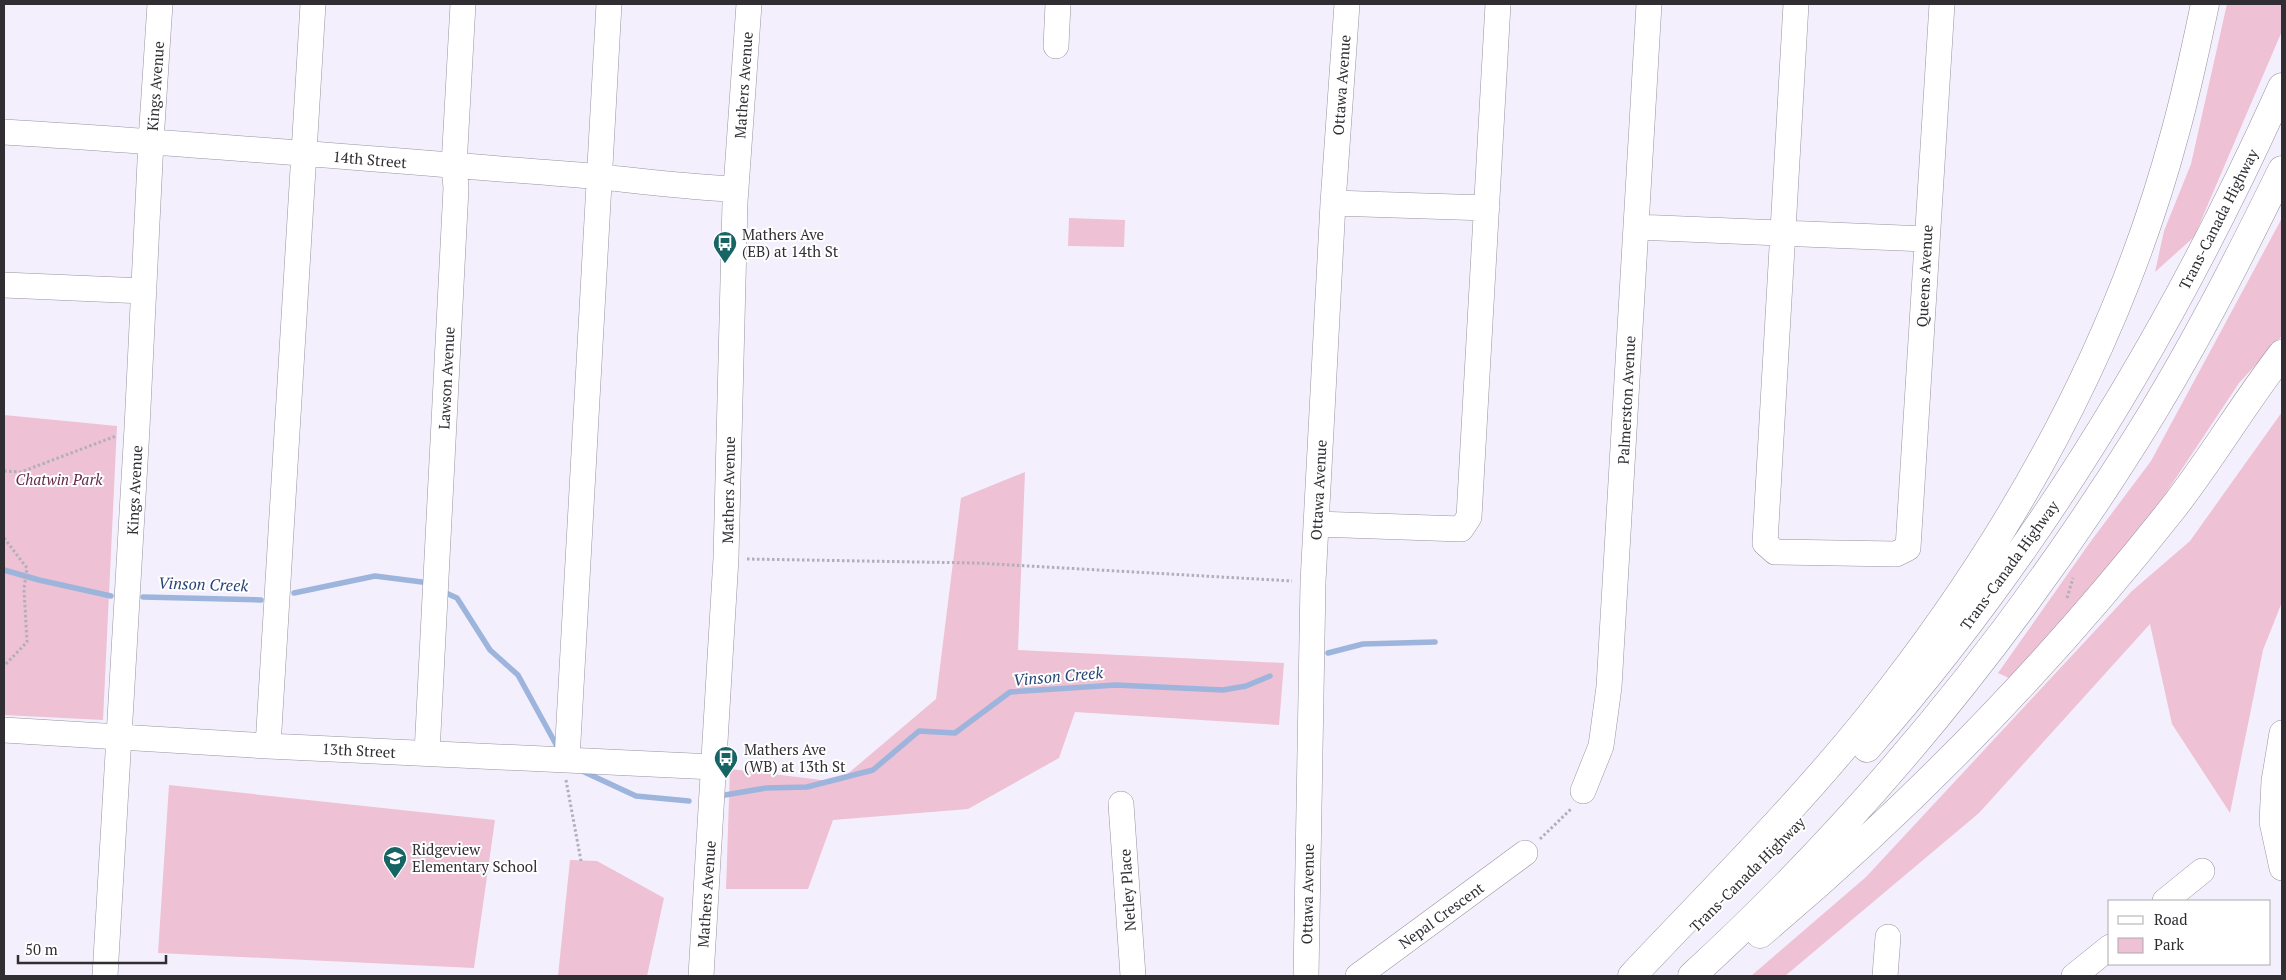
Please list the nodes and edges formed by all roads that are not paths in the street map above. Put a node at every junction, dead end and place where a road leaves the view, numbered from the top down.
1 (160, 4) edge
2 (313, 4) edge
3 (463, 4) edge
4 (609, 4) edge
5 (750, 4) edge
6 (1058, 4) edge
7 (1347, 4) edge
8 (1498, 4) edge
9 (1649, 4) edge
10 (1796, 4) edge
11 (1942, 4) edge
12 (2205, 4) edge
13 (1056, 46) dead end
14 (2282, 87) edge
15 (4, 132) edge
16 (151, 141) junction
17 (305, 154) junction
18 (454, 166) junction
19 (2282, 170) edge
20 (598, 176) junction
21 (735, 189) junction
22 (1333, 203) junction
23 (1487, 208) junction
24 (1636, 227) junction
25 (1781, 233) junction
26 (1926, 239) junction
27 (4, 285) edge
28 (144, 292) junction
29 (2282, 354) edge
30 (2282, 373) edge
31 (2219, 445) junction
32 (1316, 524) junction
33 (4, 730) edge
34 (2282, 733) edge
35 (118, 738) junction
36 (268, 746) junction
37 (427, 753) junction
38 (567, 759) junction
39 (714, 767) junction
40 (1583, 792) road end
41 (1121, 804) dead end
42 (1525, 853) road end
43 (2282, 868) edge
44 (2202, 871) dead end
45 (2166, 900) edge
46 (1888, 937) dead end
47 (2108, 949) edge
48 (105, 976) edge
49 (701, 976) edge
50 (1133, 976) edge
51 (1306, 976) edge
52 (1358, 976) edge
53 (1632, 976) edge
54 (1642, 976) edge
55 (1692, 976) edge
56 (1709, 976) edge
57 (1885, 976) edge
58 (2074, 976) edge

1 - 16 street, Kings Avenue
2 - 17 street
3 - 18 street, Lawson Avenue
4 - 20 street
5 - 21 street, Mathers Avenue
6 - 13 street
7 - 22 street, Ottawa Avenue
8 - 23 street
9 - 24 street, Palmerston Avenue
10 - 25 street
11 - 26 street, Queens Avenue
12 - 53 highway
14 - 54 highway, Trans-Canada Highway
15 - 16 street, 14th Street
16 - 17 street, 14th Street
16 - 28 street, Kings Avenue
17 - 18 street, 14th Street
17 - 36 street
18 - 20 street, 14th Street
18 - 37 street, Lawson Avenue
19 - 55 highway
20 - 21 street, 14th Street
20 - 38 street
21 - 39 street, Mathers Avenue
22 - 23 street
22 - 32 street, Ottawa Avenue
23 - 32 street
24 - 25 street
24 - 40 street, Palmerston Avenue
25 - 26 street
25 - 26 street, Queens Avenue
27 - 28 street
28 - 35 street, Kings Avenue
29 - 31 highway
30 - 31 highway
31 - 56 highway
32 - 51 street, Ottawa Avenue
33 - 35 street, 13th Street
34 - 43 street
35 - 36 street, 13th Street
35 - 48 street, Kings Avenue
36 - 37 street, 13th Street
37 - 38 street, 13th Street
38 - 39 street, 13th Street
39 - 49 street, Mathers Avenue
41 - 50 street, Netley Place
42 - 52 street, Nepal Crescent
44 - 45 street
46 - 57 street
47 - 58 street

